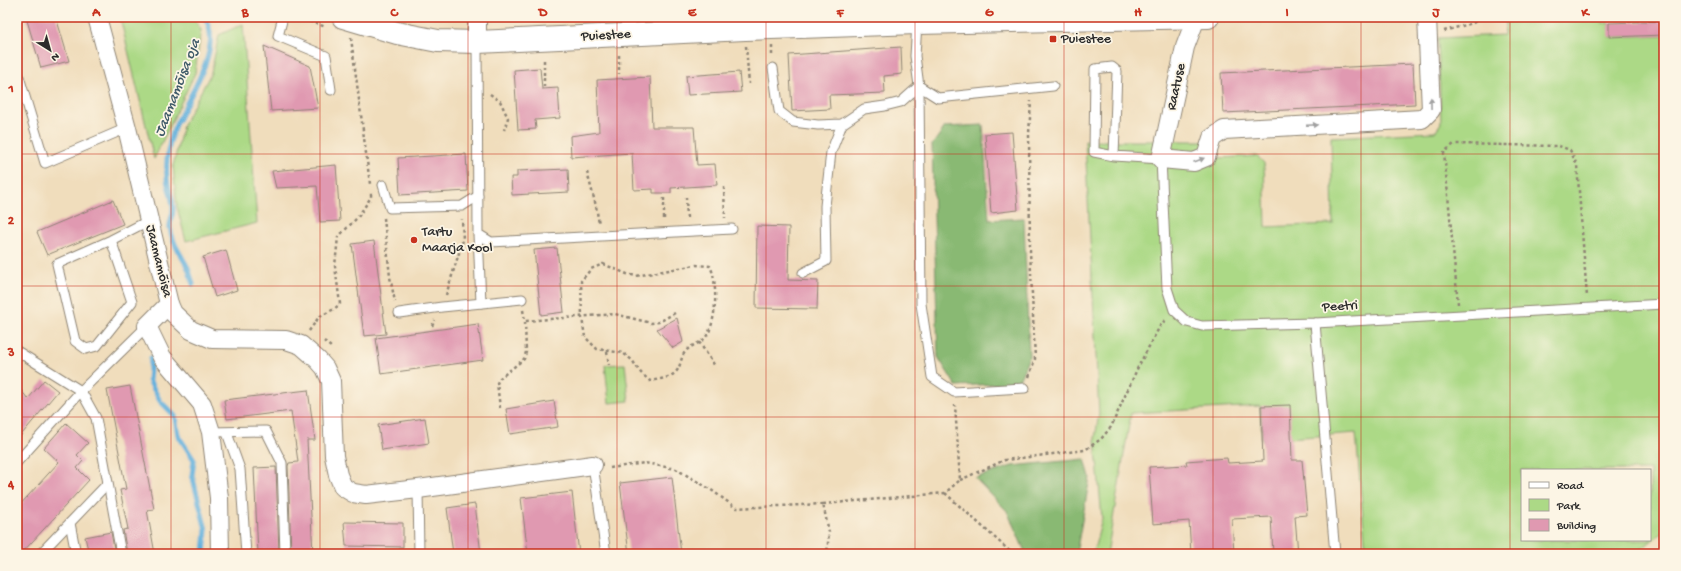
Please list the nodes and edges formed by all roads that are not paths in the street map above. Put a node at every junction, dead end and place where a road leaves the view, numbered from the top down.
1 (97, 17) edge
2 (283, 17) edge
3 (478, 17) edge
4 (1200, 17) edge
5 (346, 18) edge
6 (745, 23) edge
7 (917, 23) junction
8 (1427, 26) edge
9 (477, 42) junction
10 (773, 68) dead end
11 (17, 70) edge
12 (919, 86) junction
13 (1053, 86) dead end
14 (331, 90) dead end
15 (842, 124) junction
16 (127, 128) junction
17 (1114, 156) junction
18 (1161, 159) junction
19 (383, 185) dead end
20 (478, 196) junction
21 (148, 221) junction
22 (729, 229) road end
23 (478, 234) junction
24 (111, 240) junction
25 (803, 273) dead end
26 (522, 299) road end
27 (481, 303) junction
28 (169, 304) junction
29 (1664, 304) edge
30 (399, 314) road end
31 (1315, 323) junction
32 (147, 326) junction
33 (17, 351) edge
34 (1025, 388) road end
35 (81, 391) junction
36 (219, 433) junction
37 (17, 462) edge
38 (602, 464) joint
39 (108, 483) junction
40 (418, 489) junction
41 (70, 523) junction
42 (40, 554) edge
43 (76, 554) edge
44 (121, 554) edge
45 (220, 554) edge
46 (246, 554) edge
47 (285, 554) edge
48 (419, 554) edge
49 (606, 554) edge
50 (1335, 554) edge

1 - 16 street, Jaamamõisa
2 - 14 lane
3 - 9 street
4 - 7 main road, Puiestee
4 - 18 street, Raatuse
5 - 9 main road, Puiestee
6 - 7 main road, Puiestee
6 - 9 main road, Puiestee
7 - 12 lane
18 -> 8 street
9 - 20 lane
10 - 15 lane
11 - 16 lane
12 - 13 lane
12 - 15 lane
12 - 34 lane
15 - 25 lane
16 - 21 street, Jaamamõisa
17 - 17 lane
17 - 18 lane
18 - 31 lane, Peetri
19 - 20 lane
20 - 23 lane
21 - 24 lane
21 - 28 street, Jaamamõisa
22 - 23 lane
23 - 27 lane
24 - 24 lane
26 - 27 lane
27 - 30 lane
28 - 32 street, Jaamamõisa
28 - 40 street
29 - 31 lane, Peetri
31 - 50 lane
32 - 35 lane
32 - 36 street
33 - 35 lane
35 - 37 lane
35 - 39 lane
36 - 45 street
36 - 46 lane
36 - 47 lane
38 - 40 street
38 - 49 lane
39 - 41 lane
39 - 44 lane
40 - 48 lane
41 - 42 lane
41 - 43 lane

